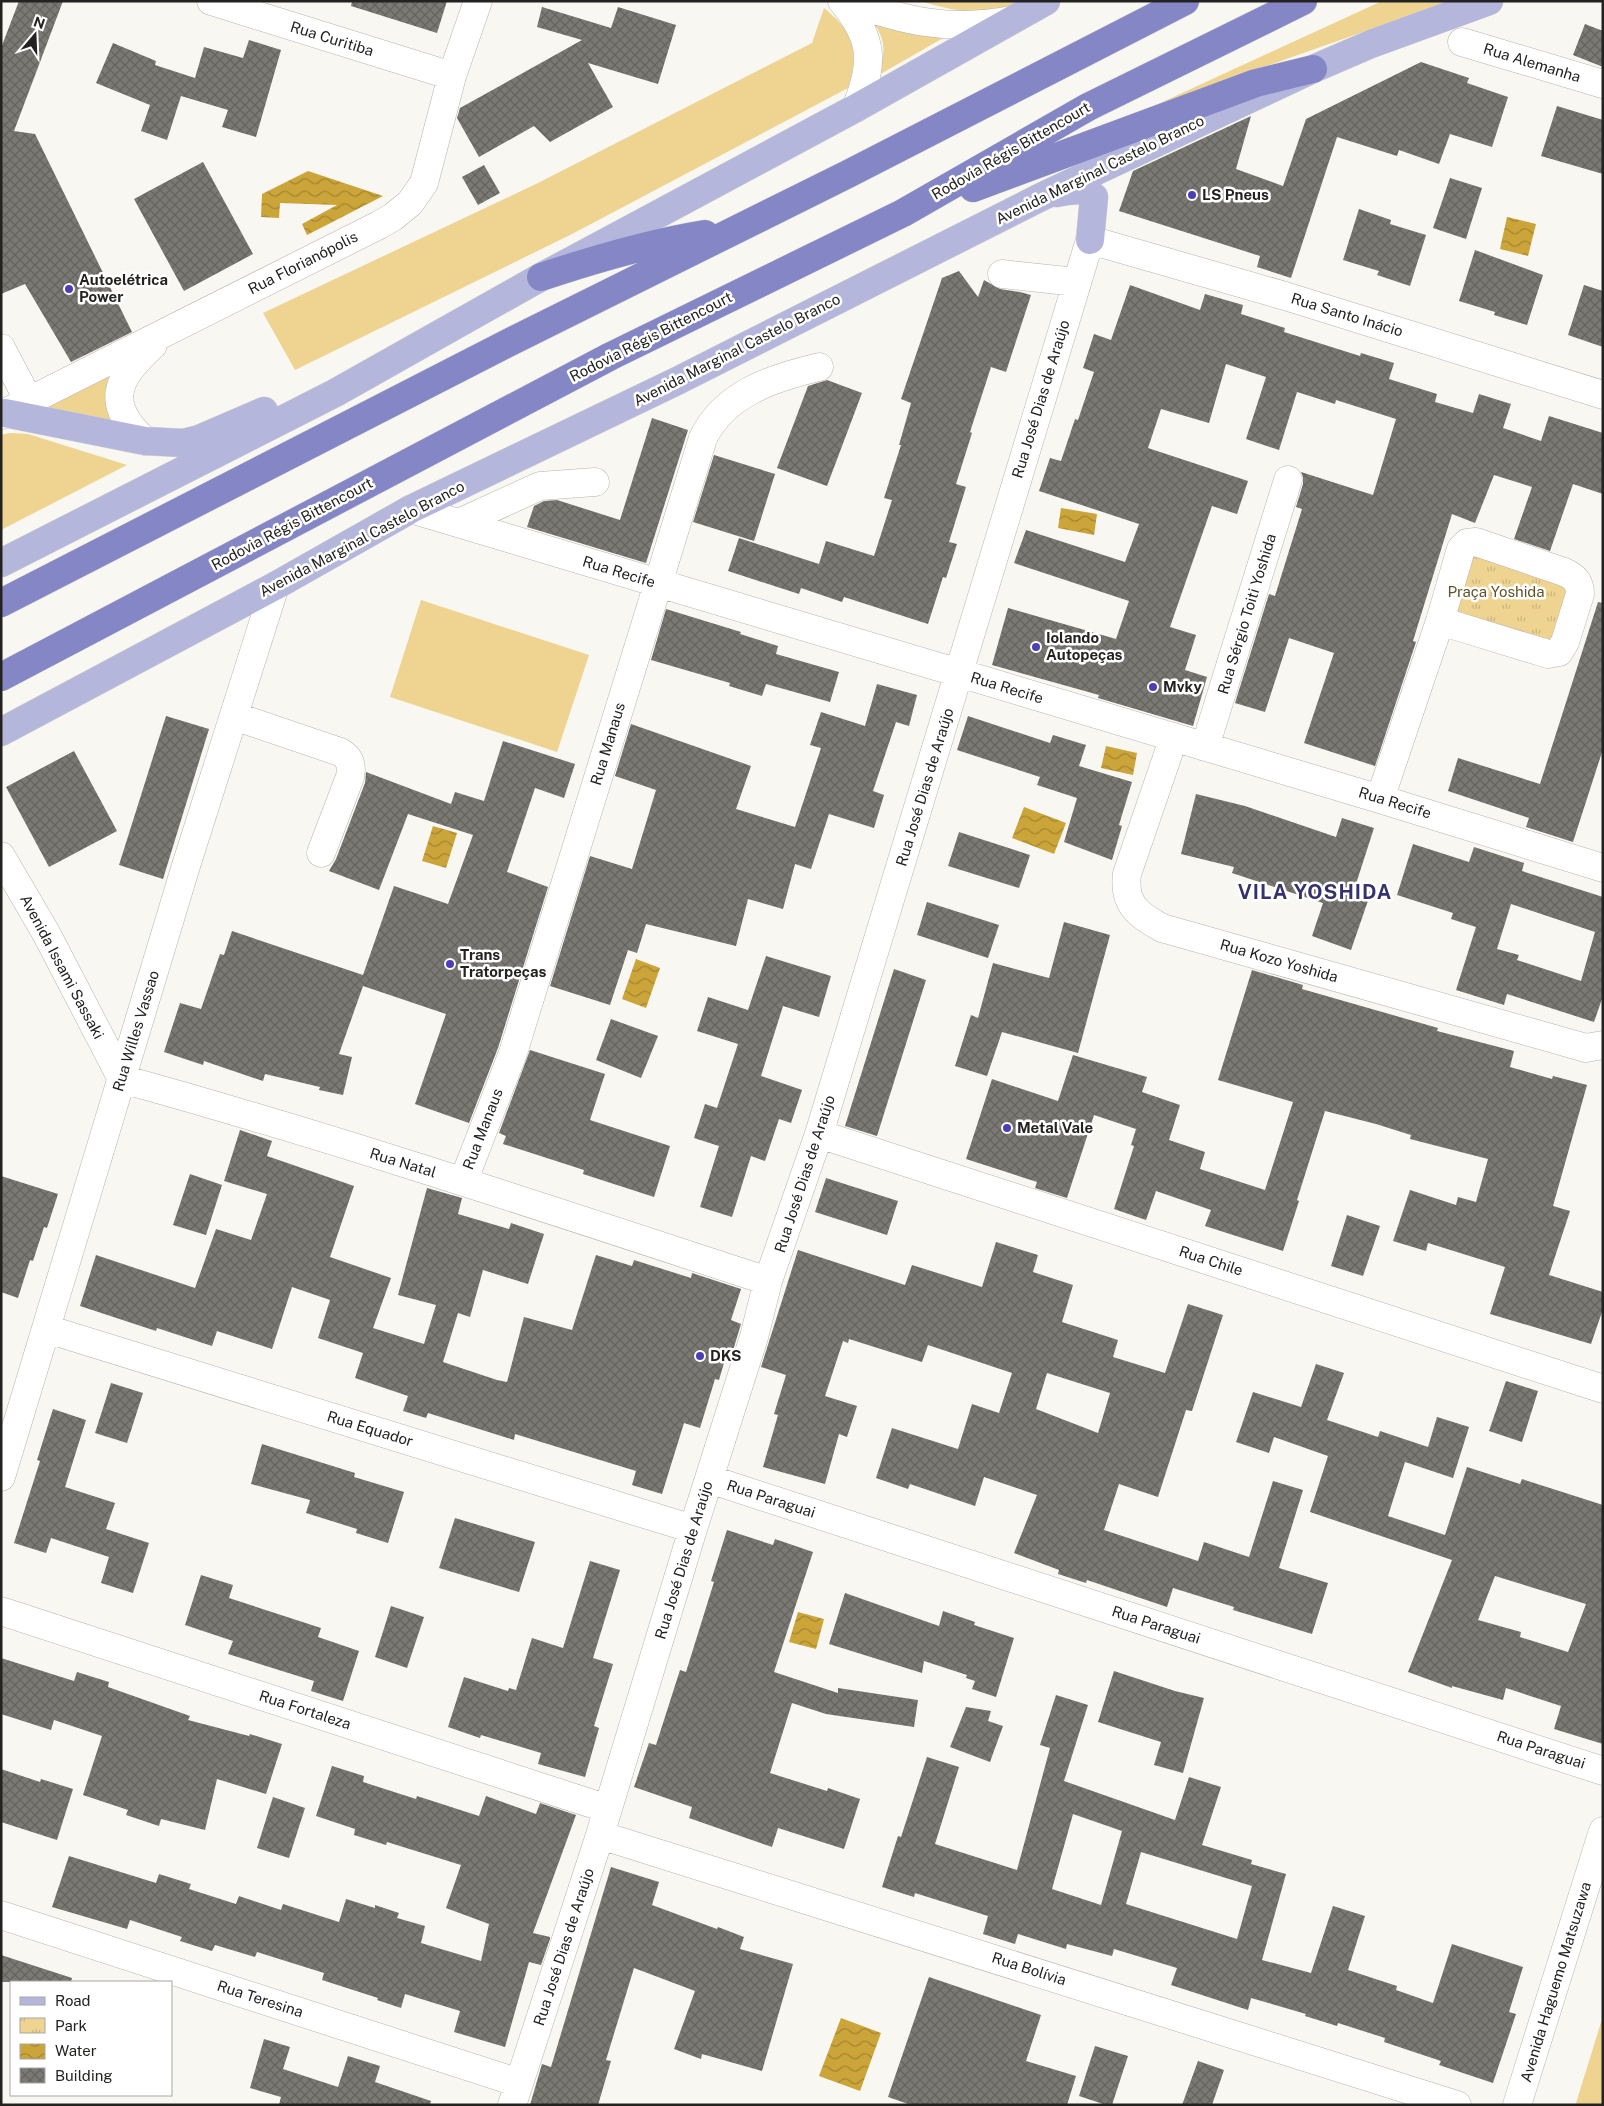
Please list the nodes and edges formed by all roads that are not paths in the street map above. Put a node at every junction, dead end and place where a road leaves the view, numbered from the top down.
1 (211, 1) edge
2 (478, 1) edge
3 (842, 1) edge
4 (848, 1) edge
5 (1046, 1) edge
6 (1185, 1) edge
7 (1303, 1) edge
8 (1489, 1) edge
9 (241, 6) edge
10 (1016, 19) junction
11 (1462, 42) dead end
12 (1313, 69) junction
13 (452, 76) junction
14 (1603, 84) edge
15 (856, 108) junction
16 (1043, 196) junction
17 (903, 213) junction
18 (734, 230) junction
19 (1090, 240) junction
20 (1002, 274) dead end
21 (540, 277) junction
22 (1076, 282) junction
23 (172, 329) junction
24 (1, 348) edge
25 (819, 367) dead end
26 (335, 393) junction
27 (1603, 394) edge
28 (12, 410) edge
29 (146, 441) junction
30 (1288, 480) dead end
31 (594, 482) dead end
32 (411, 509) junction
33 (459, 524) junction
34 (1, 563) edge
35 (657, 584) junction
36 (274, 586) junction
37 (1, 603) edge
38 (1440, 621) junction
39 (959, 674) junction
40 (1, 677) edge
41 (234, 716) junction
42 (1, 732) edge
43 (1174, 737) junction
44 (1205, 747) junction
45 (1380, 798) junction
46 (321, 853) dead end
47 (1, 856) edge
48 (1603, 868) edge
49 (1603, 1044) edge
50 (122, 1079) junction
51 (819, 1134) junction
52 (463, 1182) junction
53 (768, 1281) junction
54 (47, 1329) junction
55 (1603, 1389) edge
56 (1, 1477) edge
57 (709, 1479) junction
58 (693, 1529) junction
59 (1, 1611) edge
60 (1603, 1771) edge
61 (608, 1809) junction
62 (1603, 1831) edge
63 (600, 1835) junction
64 (1, 1915) edge
65 (515, 2094) edge
66 (1456, 2105) edge
67 (1518, 2105) edge

1 - 9 street, Rua Curitiba
2 - 13 street, Rua Florianópolis
3 - 15 street
4 - 10 street
5 - 10 main road
6 - 18 highway
7 - 17 highway, Rodovia Régis Bittencourt
8 - 12 main road, Avenida Marginal Castelo Branco
9 - 13 street, Rua Curitiba
10 - 15 main road
11 - 14 street, Rua Alemanha
12 - 16 main road, Avenida Marginal Castelo Branco
12 - 17 highway
13 - 23 street, Rua Florianópolis
15 - 21 main road
16 - 19 main road
16 - 32 main road, Avenida Marginal Castelo Branco
17 - 40 highway, Rodovia Régis Bittencourt
18 - 21 highway
18 - 37 highway
19 - 22 street, Rua José Dias de Araújo
19 - 27 street, Rua Santo Inácio
20 - 22 street
21 - 26 main road
22 - 39 street, Rua José Dias de Araújo
23 - 28 street, Rua Florianópolis
23 - 29 street
24 - 28 street
25 - 35 street, Rua Manaus
26 - 29 main road
26 - 34 main road
28 - 29 main road
30 - 44 street, Rua Sérgio Toiti Yoshida
31 - 33 street
32 - 33 street, Rua Recife
32 - 36 main road, Avenida Marginal Castelo Branco
33 - 35 street, Rua Recife
35 - 39 street, Rua Recife
35 - 52 street, Rua Manaus
36 - 41 street, Rua Willes Vassao
36 - 42 main road, Avenida Marginal Castelo Branco
38 - 38 street
38 - 45 street
39 - 43 street, Rua Recife
39 - 51 street, Rua José Dias de Araújo
41 - 46 street
41 - 50 street, Rua Willes Vassao
43 - 44 street, Rua Recife
43 - 49 street, Rua Kozo Yoshida
44 - 45 street, Rua Recife
45 - 48 street, Rua Recife
47 - 50 street, Avenida Issami Sassaki
50 - 52 street, Rua Natal
50 - 54 street, Rua Willes Vassao
51 - 53 street, Rua José Dias de Araújo
51 - 55 street, Rua Chile
52 - 53 street, Rua Natal
53 - 57 street, Rua José Dias de Araújo
54 - 56 street, Rua Willes Vassao
54 - 58 street, Rua Equador
57 - 58 street, Rua José Dias de Araújo
57 - 60 street, Rua Paraguai
58 - 61 street, Rua José Dias de Araújo
59 - 61 street, Rua Fortaleza
61 - 63 street, Rua José Dias de Araújo
62 - 67 street, Avenida Haguemo Matsuzawa
63 - 65 street, Rua José Dias de Araújo
63 - 66 street, Rua Bolívia
64 - 65 street, Rua Teresina

